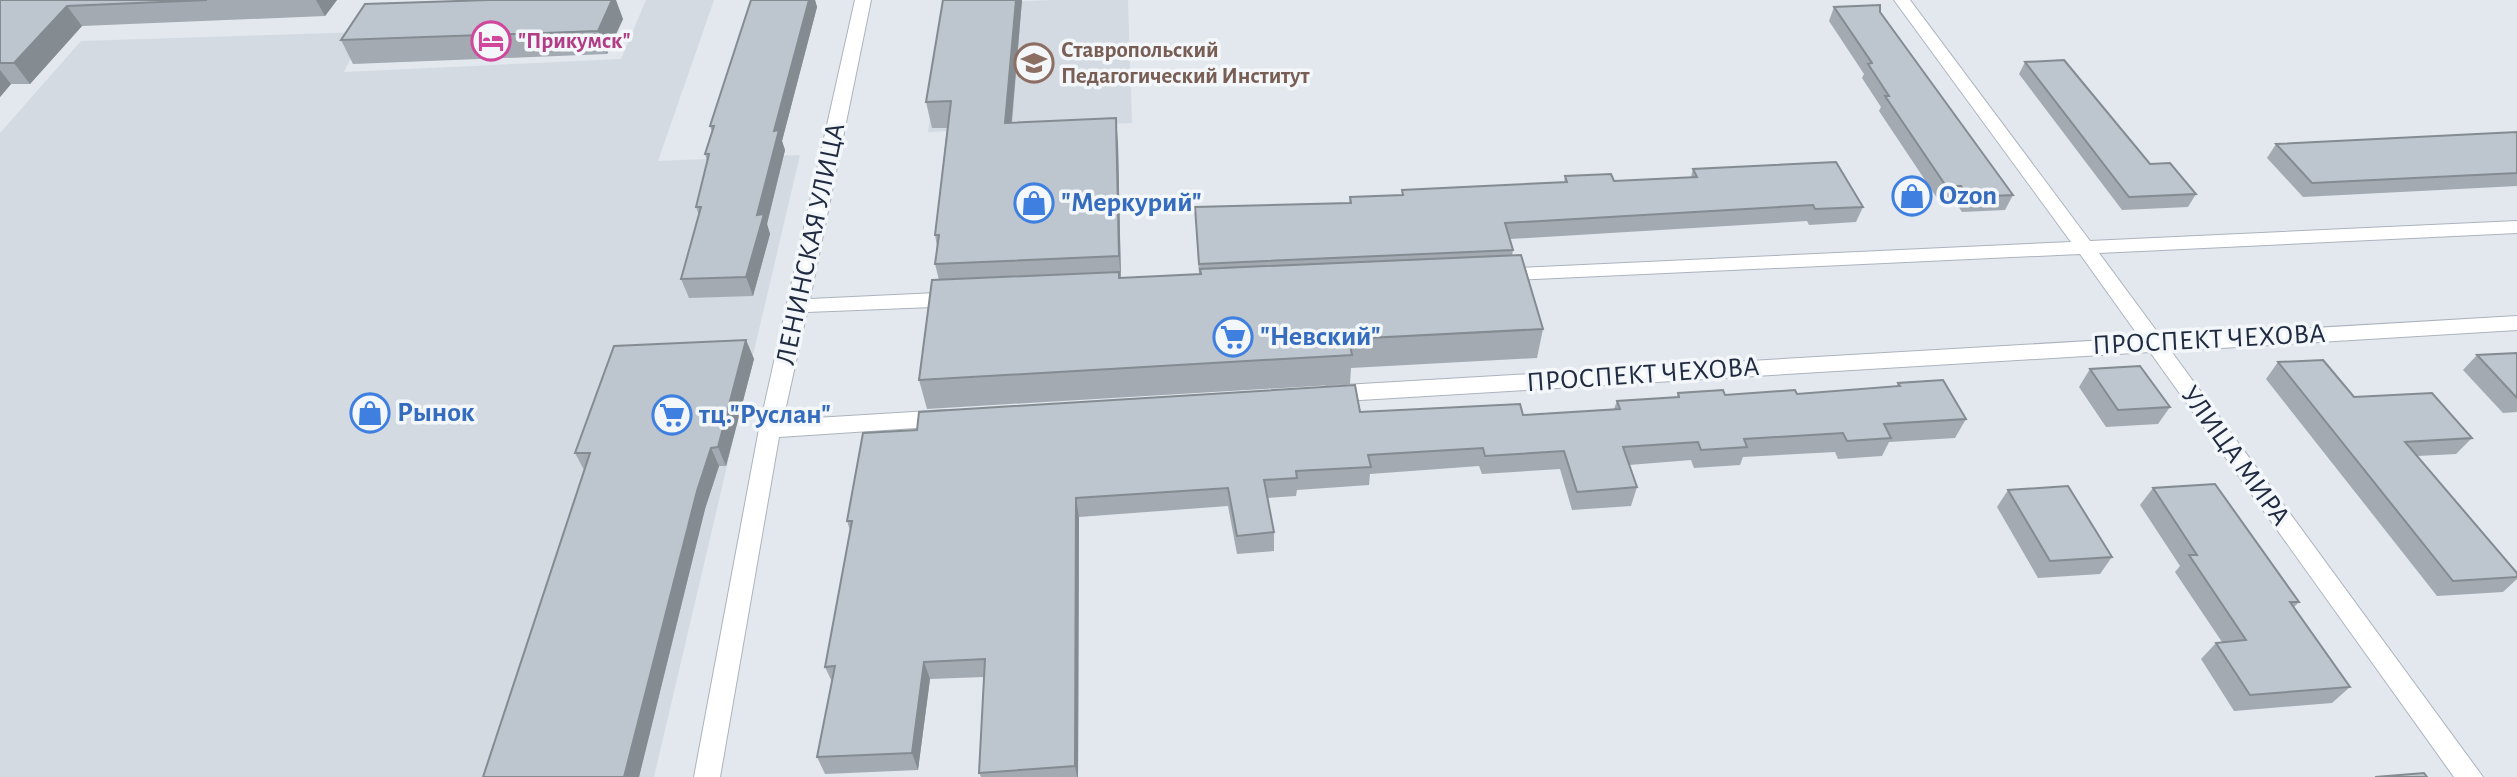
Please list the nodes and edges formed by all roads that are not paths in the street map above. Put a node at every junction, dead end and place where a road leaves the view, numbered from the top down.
1 (863, 0) edge
2 (1902, 0) edge
3 (2517, 227) edge
4 (2089, 250) junction
5 (1478, 276) edge
6 (977, 299) edge
7 (799, 306) junction
8 (2517, 323) edge
9 (2153, 343) junction
10 (1305, 396) edge
11 (971, 416) edge
12 (770, 429) junction
13 (707, 777) edge
14 (2470, 777) edge

1 - 7 street, ЛЕНИНСКАЯ УЛИЦА
2 - 4 street, УЛИЦА МИРА
3 - 4 street
4 - 5 street
4 - 9 street, УЛИЦА МИРА
6 - 7 street
7 - 12 street, ЛЕНИНСКАЯ УЛИЦА
8 - 9 street, ПРОСПЕКТ ЧЕХОВА
9 - 10 street, ПРОСПЕКТ ЧЕХОВА
9 - 14 street, УЛИЦА МИРА
11 - 12 street
12 - 13 street, ЛЕНИНСКАЯ УЛИЦА

